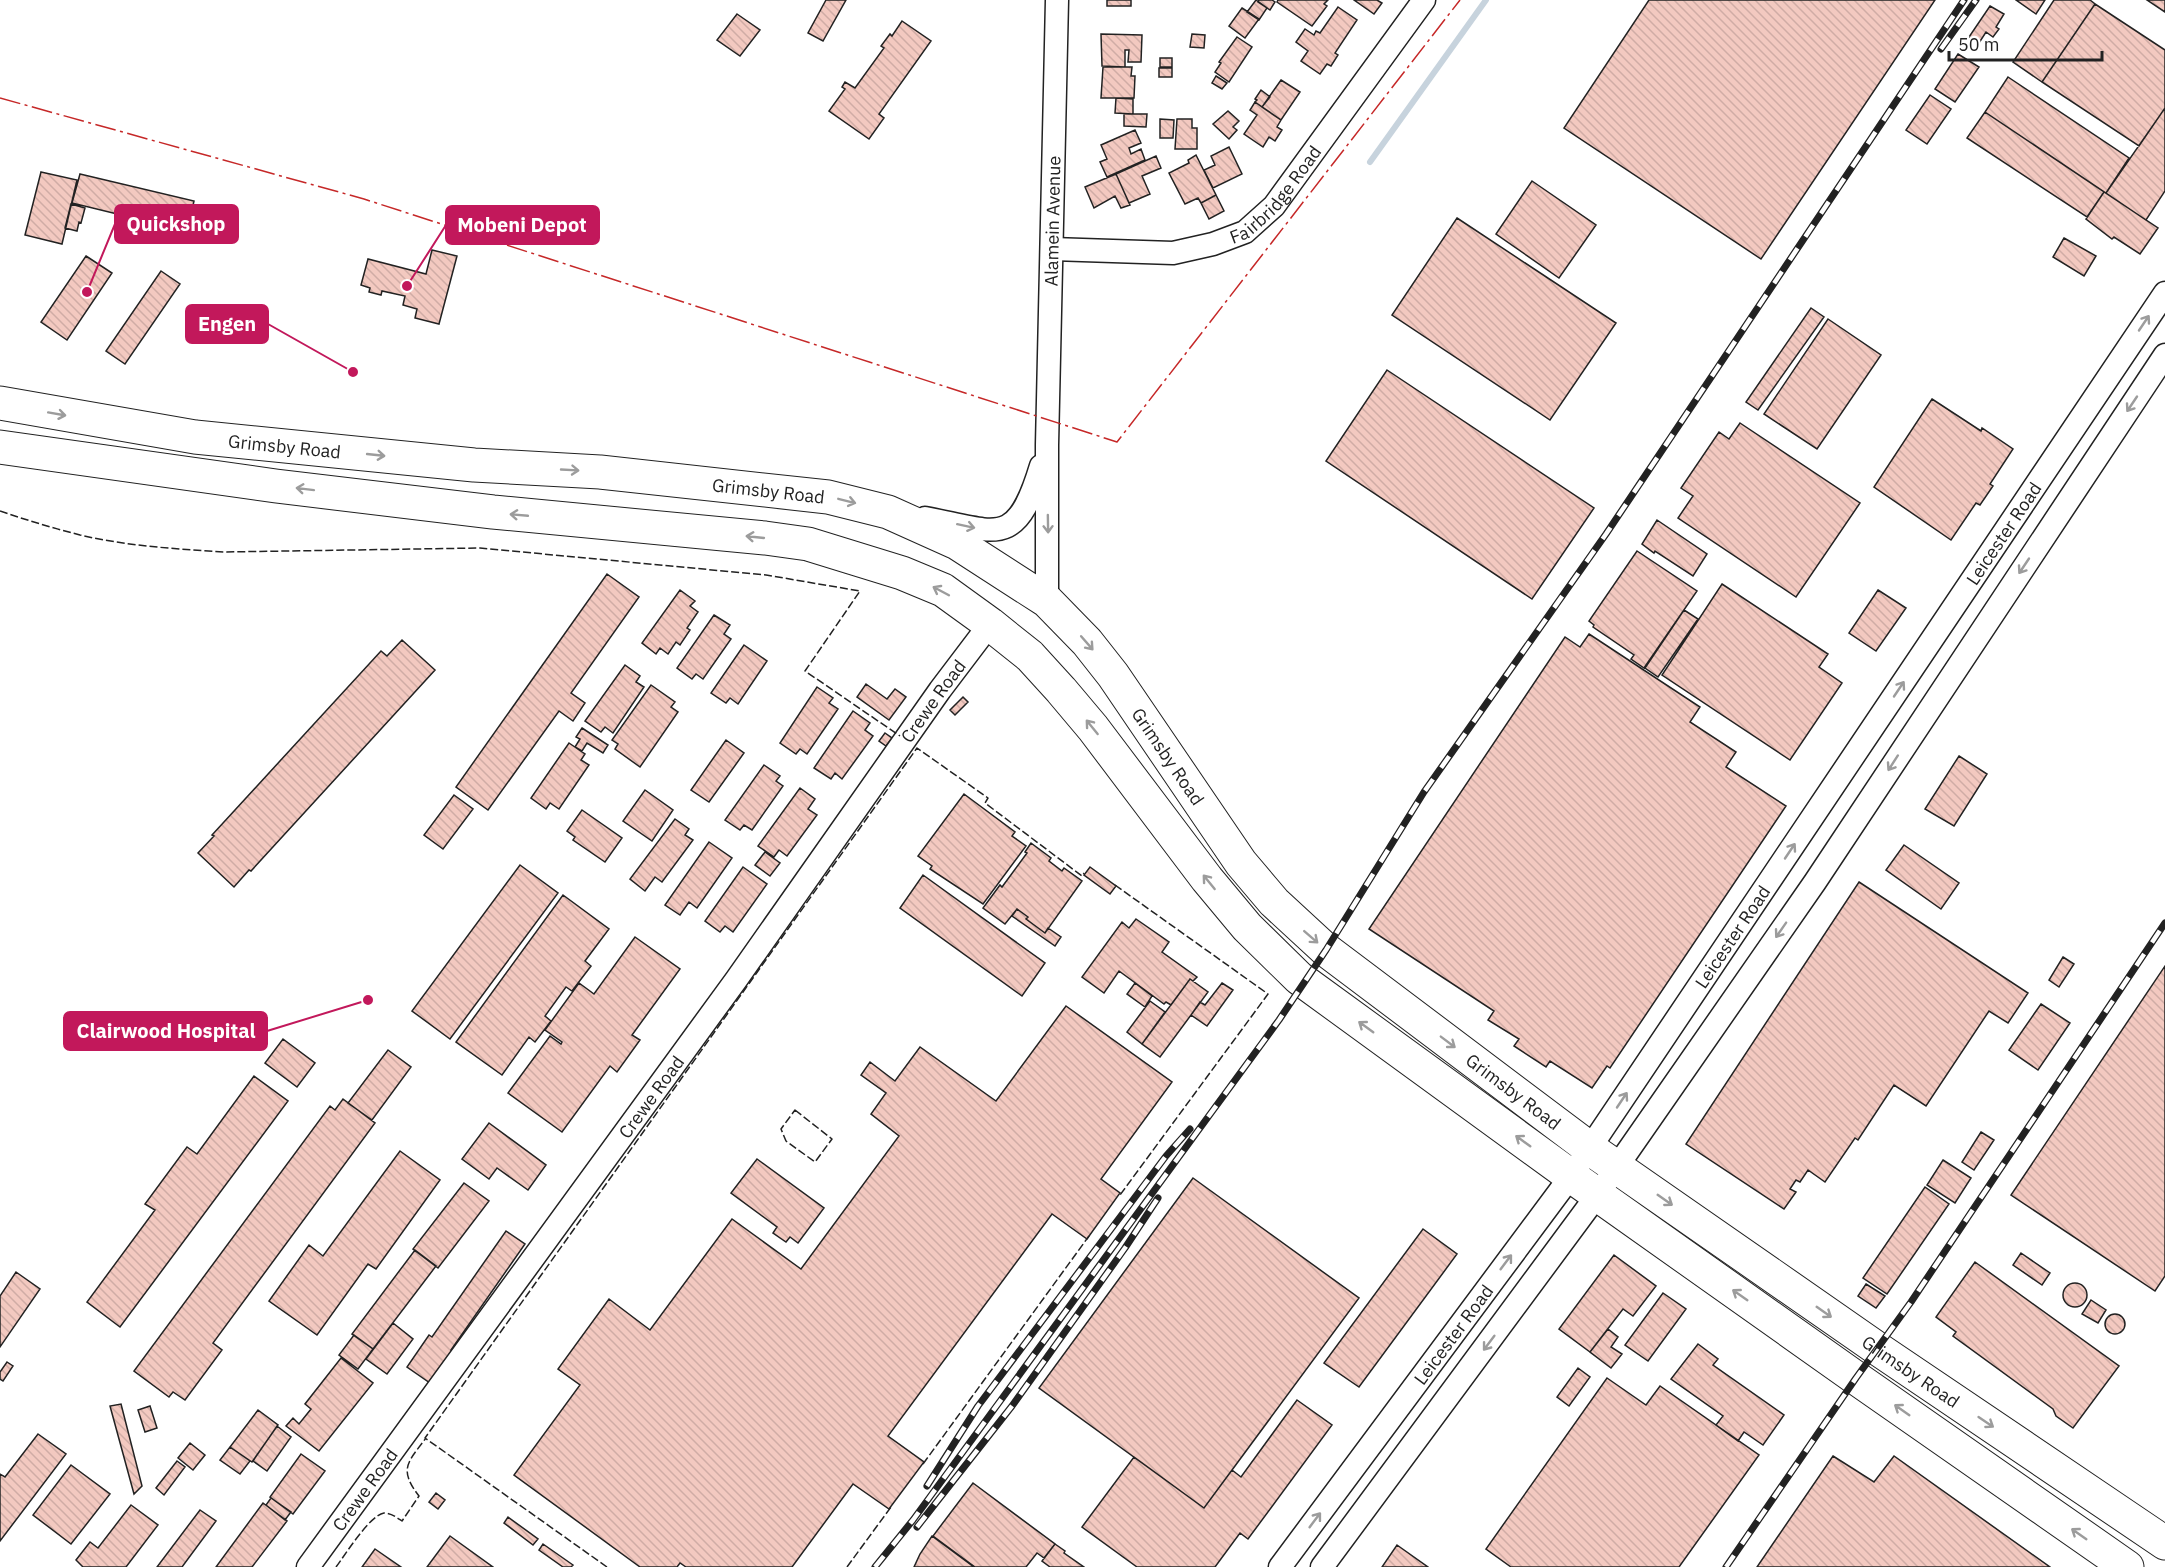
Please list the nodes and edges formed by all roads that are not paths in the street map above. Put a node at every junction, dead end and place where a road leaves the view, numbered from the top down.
1 (1057, 0) edge
2 (1425, 0) edge
3 (1052, 249) junction
4 (2165, 292) edge
5 (2165, 355) edge
6 (0, 403) edge
7 (1047, 444) junction
8 (0, 447) edge
9 (888, 512) junction
10 (1047, 601) junction
11 (990, 624) junction
12 (1768, 884) junction
13 (1274, 902) junction
14 (1798, 905) junction
15 (1246, 927) junction
16 (1589, 1148) junction
17 (1617, 1167) junction
18 (1571, 1176) junction
19 (1598, 1194) junction
20 (2165, 1543) edge
21 (308, 1567) edge
22 (1280, 1567) edge
23 (1322, 1567) edge
24 (2127, 1567) edge

1 - 3 street, Alamein Avenue
2 - 3 street, Fairbridge Road
3 - 7 street, Alamein Avenue
12 -> 4 street, Leicester Road
5 -> 14 street, Leicester Road
6 -> 9 highway, Grimsby Road
9 -> 7 street, Alamein Avenue
7 -> 10 street, Alamein Avenue
11 -> 8 highway, Grimsby Road
9 - 10 highway, Grimsby Road
10 -> 13 highway, Grimsby Road
15 -> 11 highway, Grimsby Road
11 - 21 street, Crewe Road
12 - 14 street
16 -> 12 street, Leicester Road
13 - 15 highway
13 -> 16 highway, Grimsby Road
14 -> 17 street, Leicester Road
18 -> 15 highway, Grimsby Road
16 - 17 highway, Grimsby Road
16 - 18 street, Leicester Road
17 - 19 street, Leicester Road
17 -> 20 highway, Grimsby Road
18 - 19 highway, Grimsby Road
22 -> 18 street, Leicester Road
19 -> 23 street, Leicester Road
24 -> 19 highway, Grimsby Road

